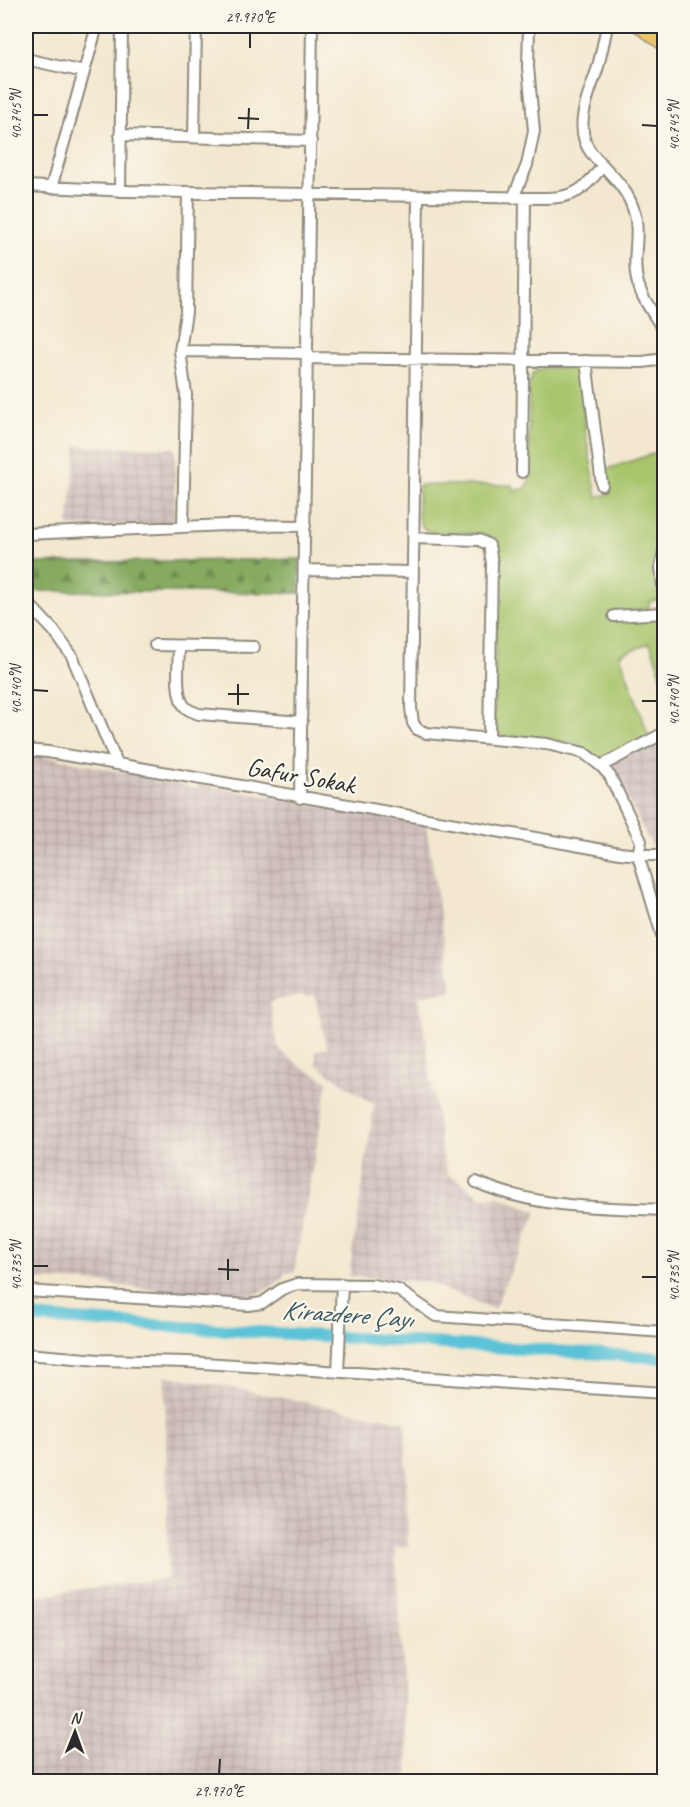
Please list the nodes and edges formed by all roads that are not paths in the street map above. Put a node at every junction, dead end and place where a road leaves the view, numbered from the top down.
1 (97, 26) edge
2 (122, 26) edge
3 (196, 26) edge
4 (312, 26) edge
5 (529, 26) edge
6 (607, 26) edge
7 (640, 26) edge
8 (651, 26) edge
9 (664, 36) edge
10 (664, 44) edge
11 (26, 59) edge
12 (84, 72) junction
13 (120, 135) junction
14 (194, 137) junction
15 (310, 141) junction
16 (603, 166) junction
17 (26, 186) edge
18 (51, 188) junction
19 (120, 191) junction
20 (188, 192) junction
21 (310, 194) junction
22 (418, 196) junction
23 (513, 198) junction
24 (525, 198) junction
25 (664, 331) edge
26 (180, 351) junction
27 (308, 355) junction
28 (664, 359) edge
29 (416, 360) junction
30 (524, 360) junction
31 (586, 361) junction
32 (522, 472) dead end
33 (602, 484) dead end
34 (183, 526) junction
35 (305, 526) junction
36 (26, 534) edge
37 (414, 538) junction
38 (664, 552) edge
39 (304, 570) junction
40 (413, 572) junction
41 (664, 595) edge
42 (26, 601) edge
43 (663, 610) edge
44 (614, 616) dead end
45 (155, 645) dead end
46 (179, 646) junction
47 (254, 647) dead end
48 (302, 722) junction
49 (664, 733) edge
50 (489, 738) junction
51 (26, 750) edge
52 (117, 764) junction
53 (601, 766) junction
54 (300, 798) junction
55 (638, 855) junction
56 (664, 855) edge
57 (664, 942) edge
58 (476, 1182) dead end
59 (664, 1210) edge
60 (341, 1287) junction
61 (26, 1291) edge
62 (664, 1332) edge
63 (26, 1354) edge
64 (338, 1367) junction
65 (664, 1393) edge

1 - 12 street
2 - 13 street
3 - 14 street
4 - 15 street
5 - 23 street
6 - 16 street
7 - 10 main road
8 - 9 main road
11 - 12 street
12 - 18 street
13 - 14 street
13 - 19 street
14 - 15 street
15 - 21 street
16 - 24 street
16 - 25 street
17 - 18 street
18 - 19 street
19 - 20 street
20 - 21 street
20 - 26 street
21 - 22 street
21 - 27 street
22 - 23 street
22 - 29 street
23 - 24 street
24 - 30 street
26 - 27 street
26 - 34 street
27 - 29 street
27 - 35 street
28 - 31 street
29 - 30 street
29 - 37 street
30 - 31 street
30 - 32 street
31 - 33 street
34 - 35 street
34 - 36 street
35 - 39 street
37 - 40 street
37 - 50 street
38 - 41 street
39 - 40 street
39 - 48 street
40 - 50 street
42 - 52 street
43 - 44 street
45 - 46 street
46 - 47 street
46 - 48 street
48 - 54 street
49 - 53 street
50 - 53 street
51 - 52 street, Gafur Sokak
52 - 54 street, Gafur Sokak
53 - 55 street
54 - 55 street, Gafur Sokak
55 - 56 street, Gafur Sokak
55 - 57 street
58 - 59 street
60 - 61 street
60 - 62 street
60 - 64 street
63 - 64 street
64 - 65 street

